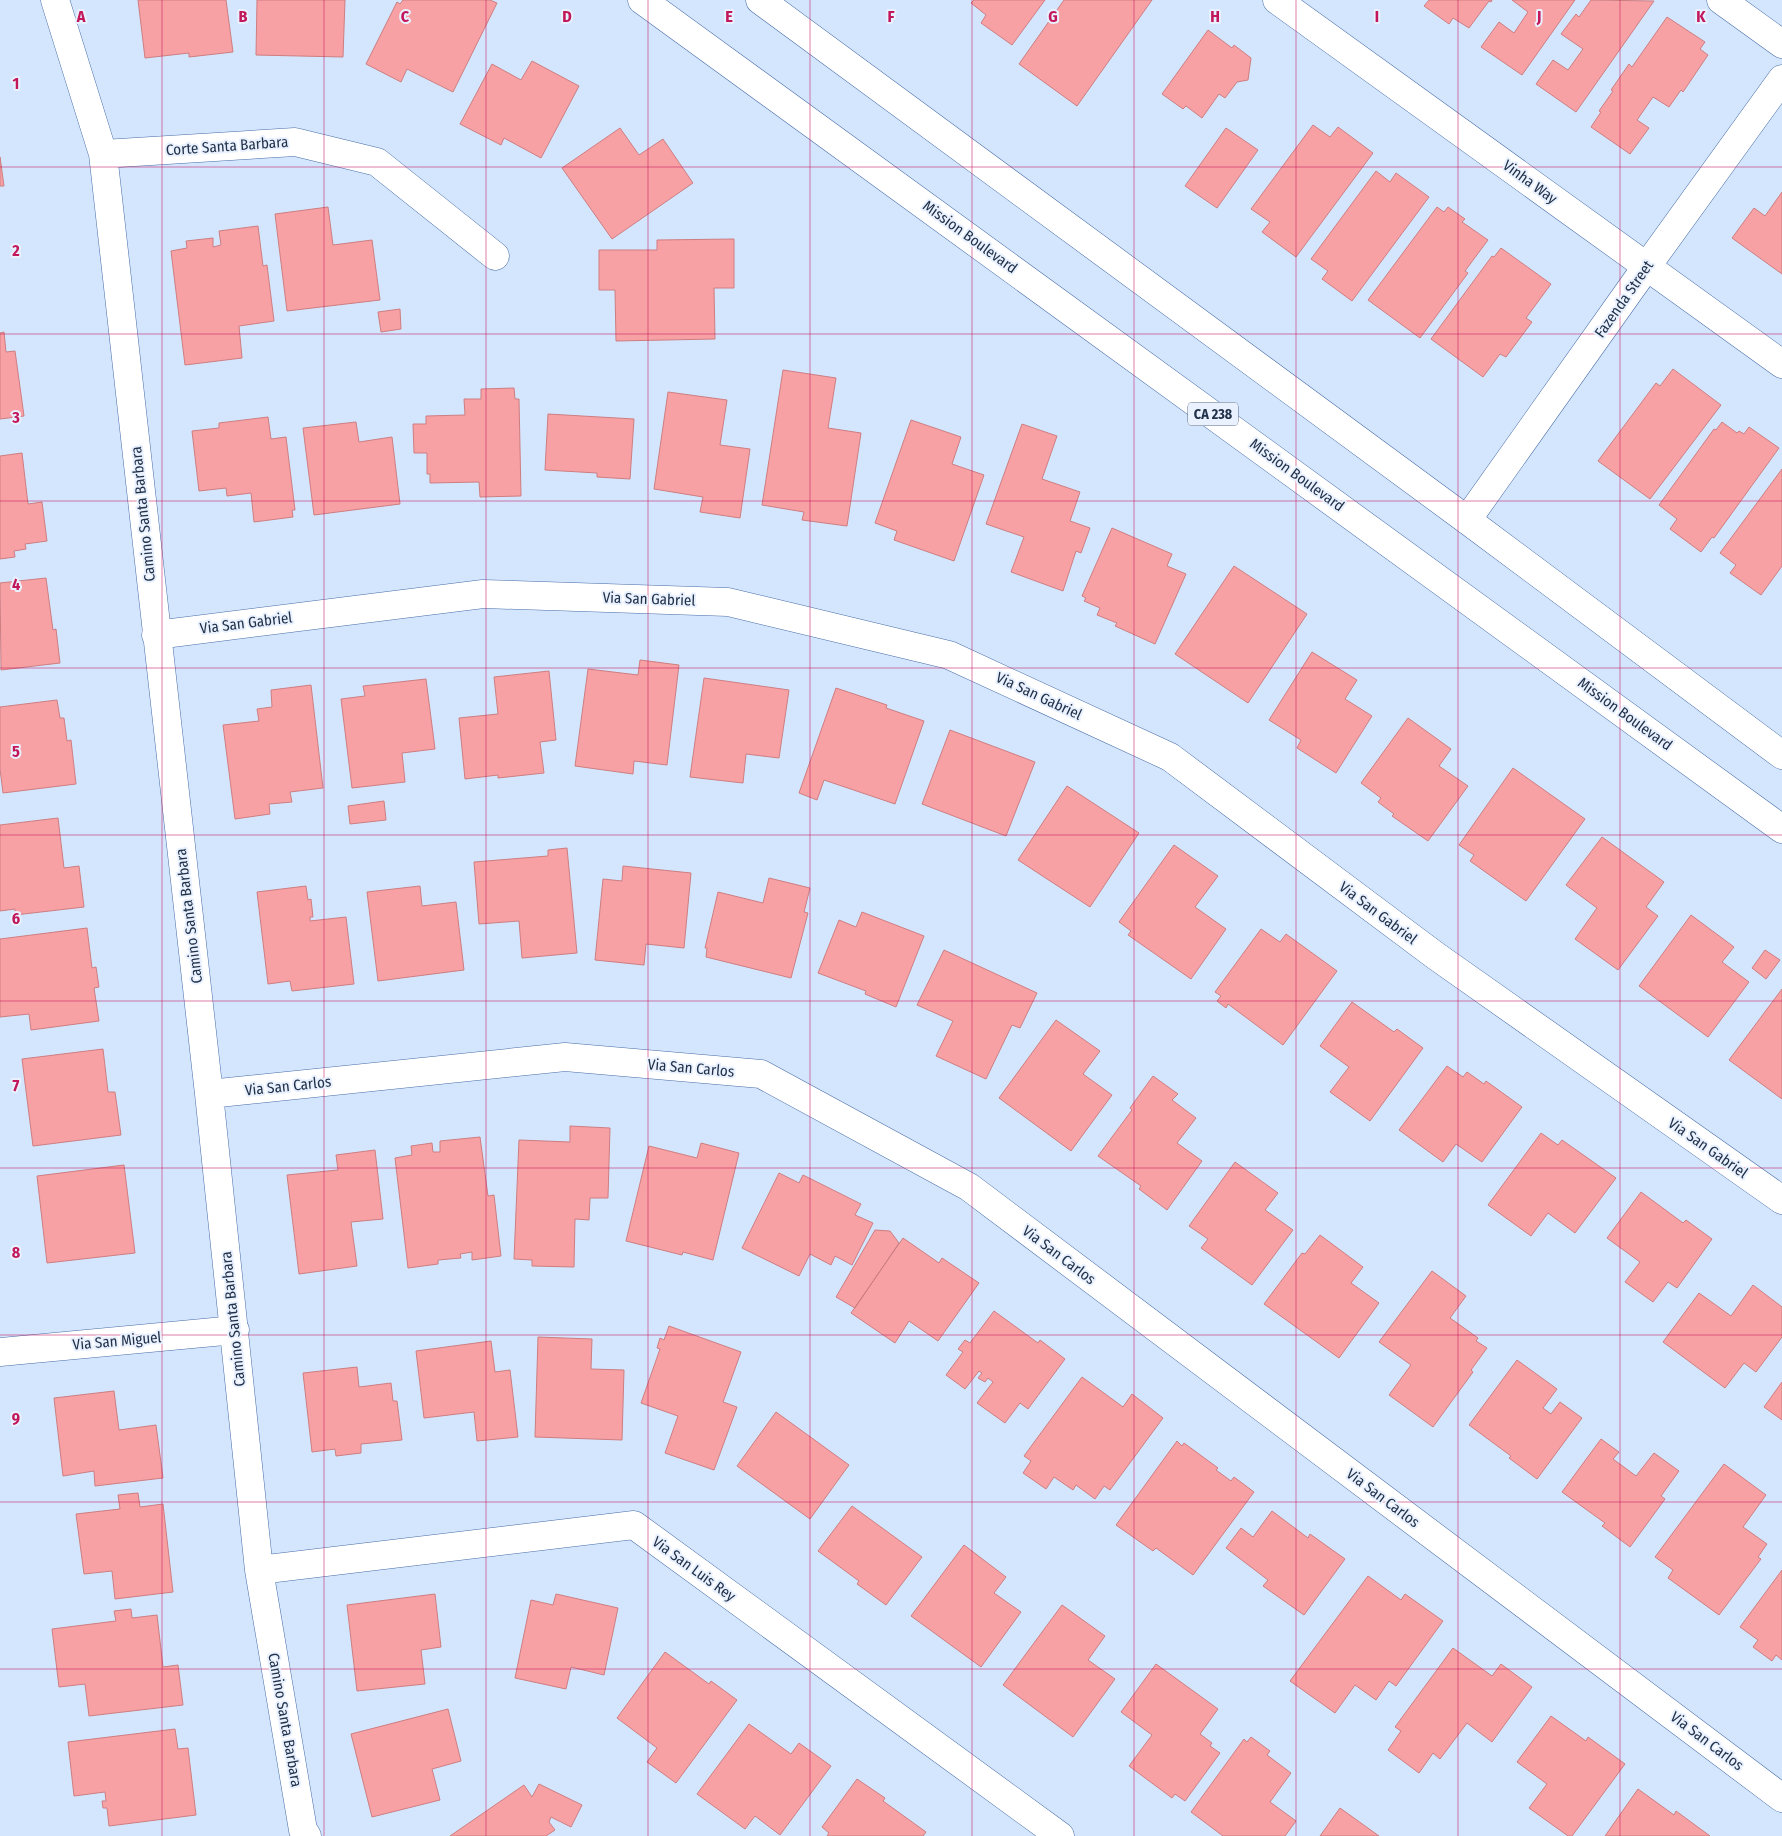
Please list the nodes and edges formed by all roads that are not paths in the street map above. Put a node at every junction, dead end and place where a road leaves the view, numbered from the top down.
1 (55, 0) edge
2 (642, 0) edge
3 (760, 0) edge
4 (1277, 0) edge
5 (1721, 0) edge
6 (1782, 44) edge
7 (1782, 79) edge
8 (103, 154) junction
9 (495, 256) dead end
10 (1647, 266) junction
11 (1782, 364) edge
12 (1467, 520) junction
13 (156, 635) junction
14 (1782, 755) edge
15 (1782, 829) edge
16 (209, 1094) junction
17 (1782, 1200) edge
18 (235, 1330) junction
19 (0, 1352) edge
20 (259, 1570) junction
21 (1782, 1798) edge
22 (307, 1836) edge
23 (1060, 1836) edge

1 - 8 street, Camino Santa Barbara
2 - 15 street, Mission Boulevard / CA 238
3 - 12 street
4 - 10 street, Vinha Way
5 - 6 street
7 - 10 street, Fazenda Street
8 - 9 street, Corte Santa Barbara
8 - 13 street, Camino Santa Barbara
10 - 11 street, Vinha Way
10 - 12 street, Fazenda Street
12 - 14 street
13 - 16 street, Camino Santa Barbara
13 - 17 street, Via San Gabriel
16 - 18 street, Camino Santa Barbara
16 - 21 street, Via San Carlos
18 - 19 street, Via San Miguel
18 - 20 street, Camino Santa Barbara
20 - 22 street, Camino Santa Barbara
20 - 23 street, Via San Luis Rey

